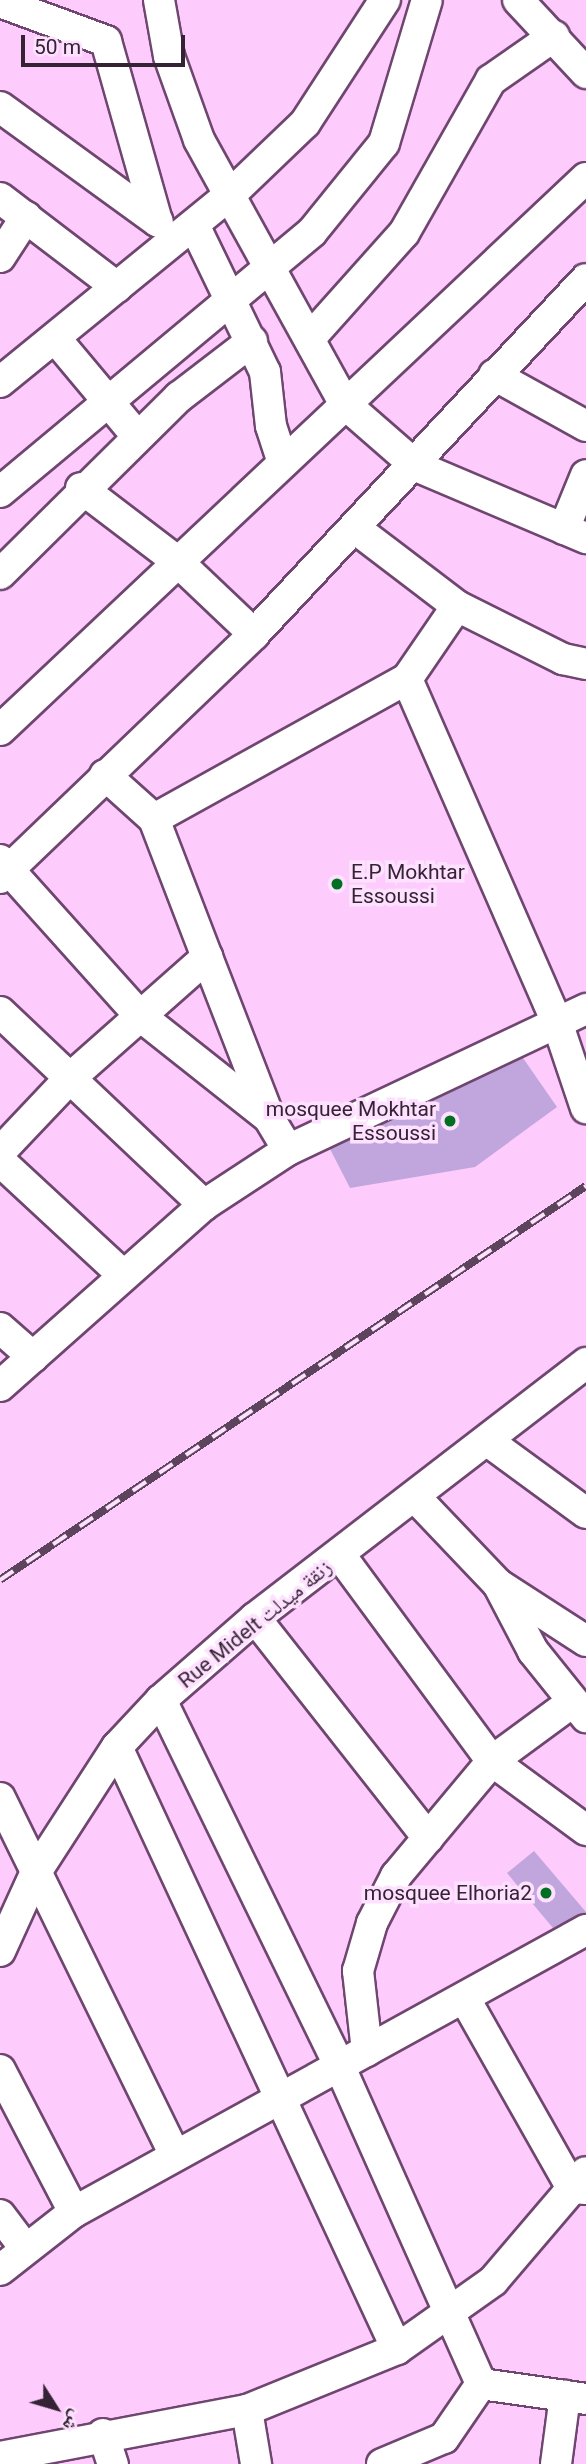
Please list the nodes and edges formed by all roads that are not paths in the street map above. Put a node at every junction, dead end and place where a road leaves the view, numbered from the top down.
1 (159, 0) edge
2 (385, 0) edge
3 (427, 0) edge
4 (518, 0) edge
5 (0, 2) edge
6 (79, 13) edge
7 (554, 36) junction
8 (584, 63) edge
9 (0, 107) edge
10 (586, 178) edge
11 (232, 193) junction
12 (0, 198) edge
13 (26, 217) junction
14 (176, 228) junction
15 (0, 257) edge
16 (273, 267) junction
17 (586, 279) edge
18 (117, 287) junction
19 (234, 303) junction
20 (55, 338) junction
21 (310, 338) junction
22 (252, 341) junction
23 (494, 375) junction
24 (0, 382) edge
25 (110, 404) junction
26 (345, 404) junction
27 (586, 426) edge
28 (137, 436) junction
29 (283, 462) junction
30 (416, 466) junction
31 (586, 475) edge
32 (81, 488) junction
33 (0, 492) edge
34 (356, 528) junction
35 (575, 534) edge
36 (178, 562) junction
37 (0, 574) edge
38 (457, 606) junction
39 (254, 634) junction
40 (586, 664) edge
41 (407, 678) junction
42 (0, 730) edge
43 (105, 775) junction
44 (154, 819) junction
45 (3, 869) edge
46 (207, 957) junction
47 (586, 1009) edge
48 (0, 1012) edge
49 (139, 1016) junction
50 (557, 1022) junction
51 (68, 1080) junction
52 (586, 1108) edge
53 (269, 1118) junction
54 (288, 1150) junction
55 (0, 1152) edge
56 (0, 1161) edge
57 (204, 1205) junction
58 (123, 1275) junction
59 (0, 1328) edge
60 (33, 1357) junction
61 (586, 1363) edge
62 (0, 1386) edge
63 (489, 1442) junction
64 (416, 1498) junction
65 (586, 1513) edge
66 (340, 1555) junction
67 (498, 1584) junction
68 (255, 1618) junction
69 (586, 1640) edge
70 (161, 1700) junction
71 (578, 1710) edge
72 (117, 1747) junction
73 (492, 1761) junction
74 (0, 1798) edge
75 (586, 1830) edge
76 (428, 1838) junction
77 (36, 1872) junction
78 (586, 1930) edge
79 (0, 1951) edge
80 (466, 1999) junction
81 (367, 2052) junction
82 (340, 2067) junction
83 (0, 2070) edge
84 (281, 2099) junction
85 (175, 2156) junction
86 (582, 2183) edge
87 (74, 2212) junction
88 (0, 2215) edge
89 (23, 2246) junction
90 (0, 2270) edge
91 (449, 2317) junction
92 (397, 2349) junction
93 (481, 2384) junction
94 (576, 2398) edge
95 (247, 2410) junction
96 (103, 2434) junction
97 (442, 2451) edge
98 (0, 2457) edge
99 (113, 2464) edge
100 (256, 2464) edge
101 (382, 2464) edge
102 (556, 2464) edge

1 - 11 street
2 - 11 street
3 - 16 street
4 - 7 street
5 - 6 street
6 - 14 street
7 - 8 street
7 - 21 street
9 - 14 street
10 - 26 street
11 - 14 street
11 - 16 street
12 - 13 street
13 - 15 street
13 - 18 street
14 - 18 street
14 - 19 street
16 - 19 street
16 - 21 street
17 - 23 street
18 - 20 street
19 - 22 street
19 - 25 street
20 - 24 street
20 - 25 street
21 - 26 street
22 - 28 street
22 - 29 street
23 - 27 street
23 - 30 street
25 - 28 street
25 - 33 street
26 - 29 street
26 - 30 street
28 - 32 street
29 - 36 street
30 - 34 street
30 - 35 street
31 - 35 street
32 - 36 street
32 - 37 street
34 - 38 street
34 - 39 street
36 - 39 street
36 - 42 street
38 - 40 street
38 - 41 street
39 - 43 street
41 - 44 street
41 - 50 street
43 - 44 street
43 - 45 street
44 - 46 street
45 - 49 street
46 - 49 street
46 - 53 street
47 - 50 street
48 - 51 street
49 - 51 street
49 - 53 street
50 - 52 street
50 - 54 street
51 - 55 street
51 - 57 street
53 - 54 street
54 - 57 street
56 - 58 street
57 - 58 street
58 - 60 street
59 - 60 street
60 - 62 street
61 - 63 street, Rue Midelt زنقة ميدلت
63 - 64 street, Rue Midelt زنقة ميدلت
63 - 65 street
64 - 66 street, Rue Midelt زنقة ميدلت
64 - 67 street
66 - 68 street, Rue Midelt زنقة ميدلت
66 - 73 street
67 - 69 street
67 - 71 street
68 - 70 street, Rue Midelt زنقة ميدلت
68 - 76 street
70 - 72 street, Rue Midelt زنقة ميدلت
70 - 82 street
71 - 73 street
72 - 77 street, Rue Midelt زنقة ميدلت
72 - 84 street
73 - 75 street
73 - 76 street
74 - 77 street
76 - 81 street
77 - 79 street, Rue Midelt زنقة ميدلت
77 - 85 street
78 - 80 street
80 - 81 street
80 - 86 street
81 - 82 street
82 - 84 street
82 - 91 street
83 - 87 street
84 - 85 street
84 - 92 street
85 - 87 street
86 - 91 street
87 - 89 street
88 - 89 street
89 - 90 street
91 - 92 street
91 - 93 street
92 - 95 street
93 - 94 street
93 - 97 street
94 - 102 street
95 - 96 street
95 - 100 street
96 - 98 street
96 - 99 street
97 - 101 street

